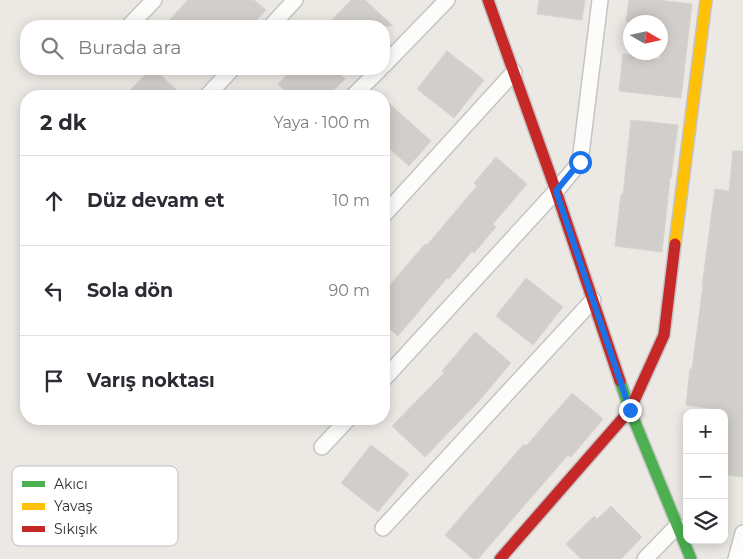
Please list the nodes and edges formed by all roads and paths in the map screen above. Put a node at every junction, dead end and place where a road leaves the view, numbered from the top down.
1 (154, 0) edge
2 (295, 0) edge
3 (447, 0) edge
4 (488, 0) edge
5 (600, 0) edge
6 (706, 0) edge
7 (135, 20) edge
8 (277, 20) edge
9 (390, 59) edge
10 (514, 72) junction
11 (226, 75) edge
12 (374, 75) edge
13 (213, 90) edge
14 (359, 90) edge
15 (556, 191) junction
16 (390, 208) edge
17 (593, 300) junction
18 (390, 372) edge
19 (630, 410) junction
20 (342, 425) edge
21 (322, 447) dead end
22 (677, 526) junction
23 (383, 528) dead end
24 (743, 533) edge
25 (500, 559) edge
26 (645, 559) edge
27 (691, 559) edge
28 (736, 559) edge

1 - 7 street
2 - 8 street
3 - 9 street
4 - 10 street
5 - 15 street
6 - 19 street
10 - 15 street
10 - 16 street
11 - 13 street
12 - 14 street
15 - 17 street
15 - 18 street
17 - 19 street
17 - 23 street
19 - 22 street
19 - 25 street
20 - 21 street
22 - 26 street
22 - 27 street
24 - 28 street

